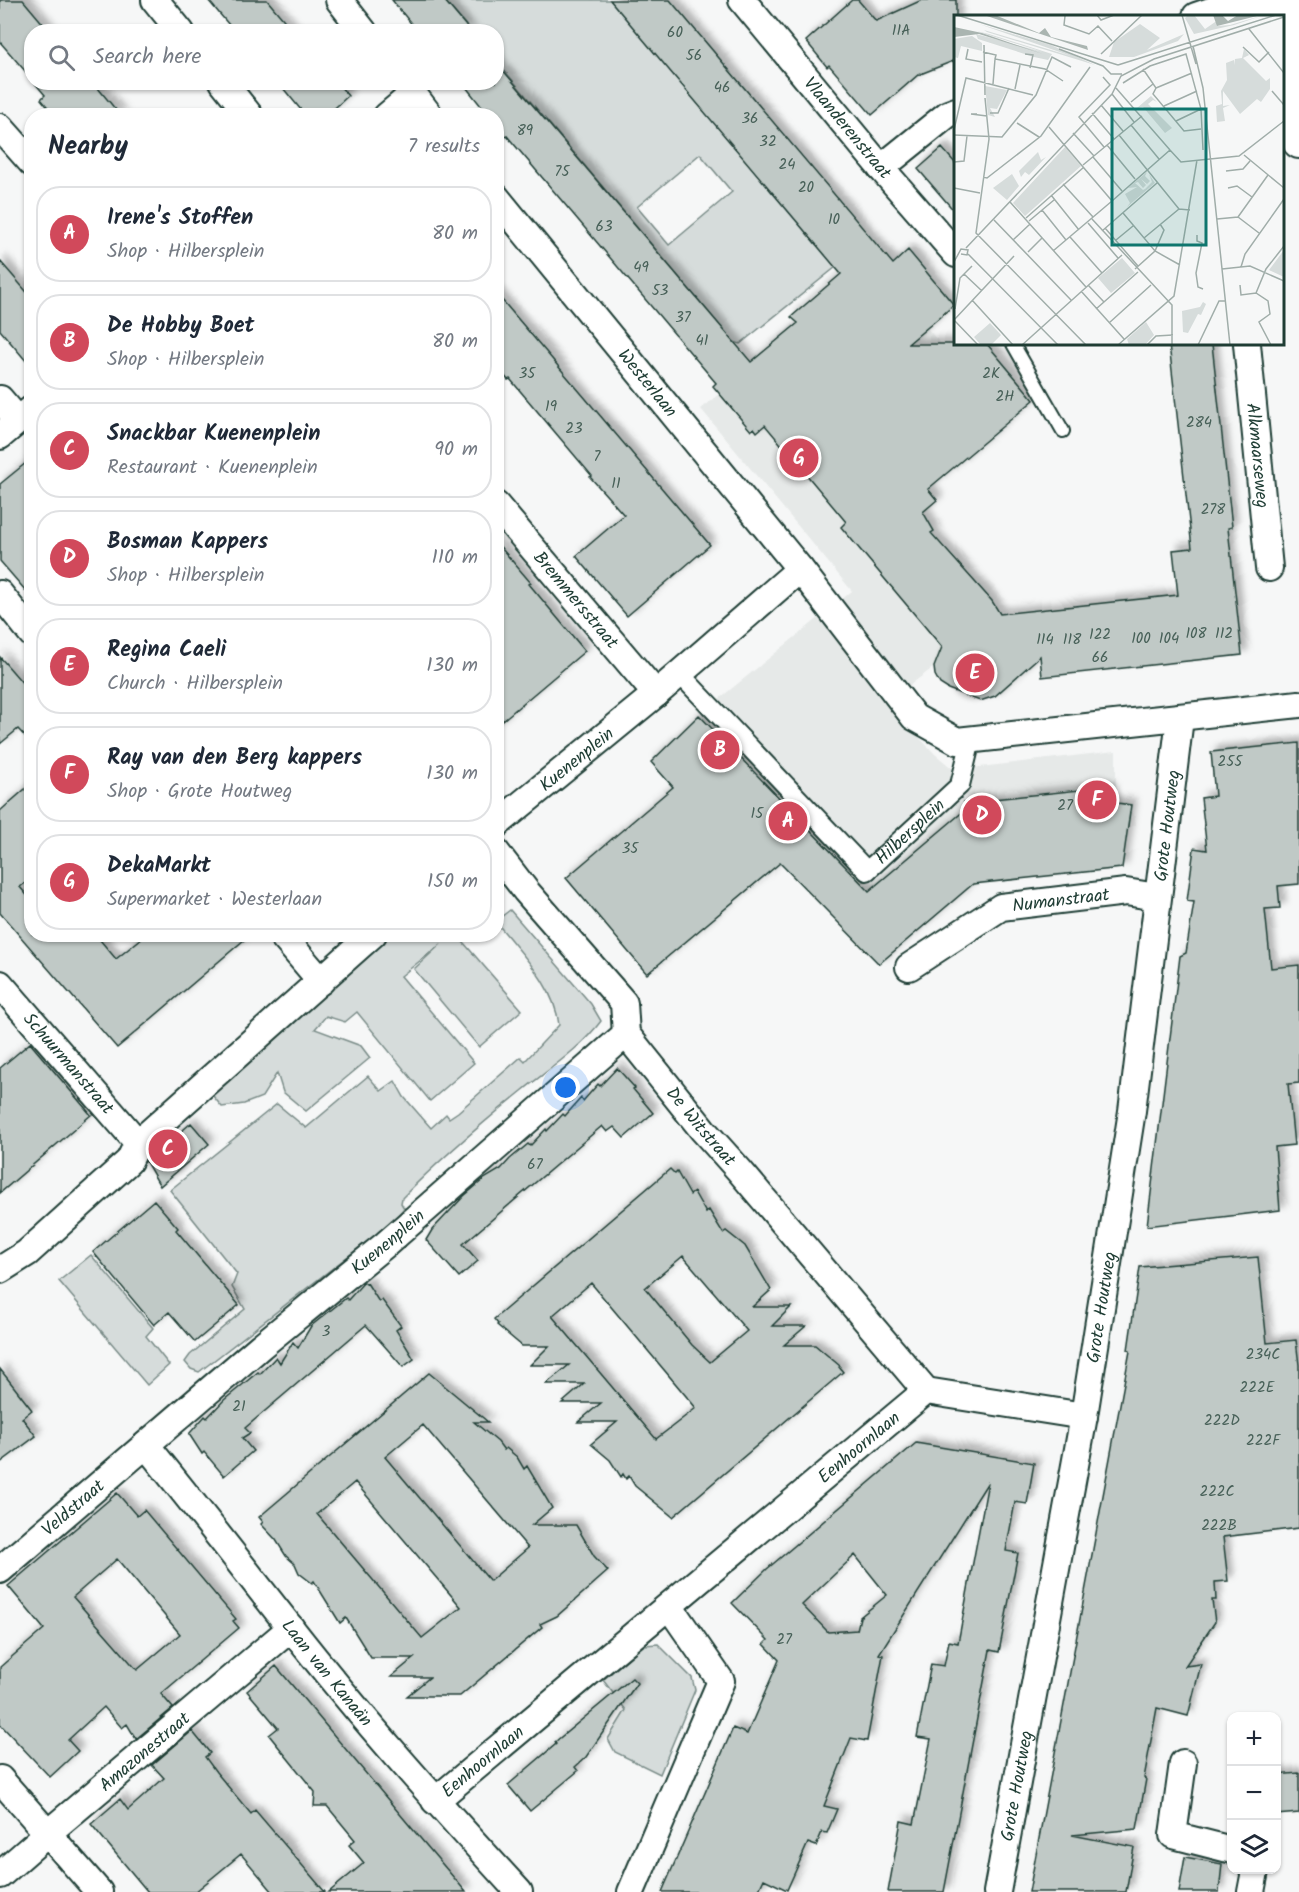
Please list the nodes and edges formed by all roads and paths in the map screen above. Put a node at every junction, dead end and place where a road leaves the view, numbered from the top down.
1 (155, 0) edge
2 (339, 0) edge
3 (742, 0) edge
4 (1286, 1) edge
5 (1234, 7) edge
6 (1200, 15) edge
7 (174, 24) edge
8 (358, 24) edge
9 (229, 90) edge
10 (407, 90) edge
11 (410, 90) edge
12 (244, 108) edge
13 (393, 108) edge
14 (424, 108) edge
15 (954, 112) edge
16 (0, 127) edge
17 (1299, 142) edge
18 (24, 154) edge
19 (881, 168) junction
20 (504, 207) edge
21 (954, 252) edge
22 (1014, 345) edge
23 (1247, 345) edge
24 (0, 399) edge
25 (17, 422) edge
26 (1063, 431) dead end
27 (504, 514) edge
28 (1269, 568) dead end
29 (800, 569) junction
30 (0, 594) edge
31 (24, 624) edge
32 (680, 674) junction
33 (656, 694) junction
34 (1299, 704) edge
35 (1180, 718) junction
36 (971, 740) junction
37 (504, 818) edge
38 (504, 862) edge
39 (1157, 897) junction
40 (288, 942) edge
41 (364, 942) edge
42 (909, 968) dead end
43 (321, 981) junction
44 (0, 984) edge
45 (626, 1034) junction
46 (138, 1143) junction
47 (0, 1270) edge
48 (926, 1391) junction
49 (1084, 1416) junction
50 (146, 1445) junction
51 (0, 1570) edge
52 (669, 1606) junction
53 (291, 1629) junction
54 (1183, 1763) dead end
55 (0, 1779) edge
56 (435, 1801) junction
57 (48, 1833) junction
58 (1227, 1849) edge
59 (1254, 1874) edge
60 (0, 1876) edge
61 (13, 1892) edge
62 (99, 1892) edge
63 (519, 1892) edge
64 (631, 1892) edge
65 (997, 1892) edge
66 (1251, 1892) edge

1 - 7 street
2 - 8 street
3 - 19 street, Vlaanderenstraat
4 - 5 street
4 - 17 street
5 - 6 street
9 - 12 street
10 - 13 street
11 - 14 street
15 - 19 street
16 - 18 street
19 - 21 street, Vlaanderenstraat
20 - 29 street, Westerlaan
22 - 26 lane
23 - 28 street, Alkmaarseweg
24 - 25 street
27 - 33 street, Bremmersstraat
29 - 32 street
29 - 36 street
30 - 31 street
32 - 33 street
32 - 36 street, Hilbersplein
33 - 37 street, Kuenenplein
34 - 35 street
35 - 36 street
35 - 39 street, Grote Houtweg
38 - 45 street
39 - 42 street, Numanstraat
39 - 49 street, Grote Houtweg
40 - 43 street
41 - 43 street
43 - 46 street
44 - 46 street, Schuurmanstraat
45 - 48 street, De Witstraat
45 - 50 street, Kuenenplein
46 - 47 street
48 - 49 street
48 - 52 street, Eenhoornlaan
49 - 65 street, Grote Houtweg
50 - 51 street, Veldstraat
50 - 53 street, Laan van Kanaän
52 - 56 street, Eenhoornlaan
52 - 64 street
53 - 56 street, Laan van Kanaän
53 - 57 street, Amazonestraat
54 - 58 street
55 - 57 street
56 - 63 street, Laan van Kanaän
57 - 60 street, Amazonestraat
57 - 62 street
59 - 66 street
60 - 61 street

